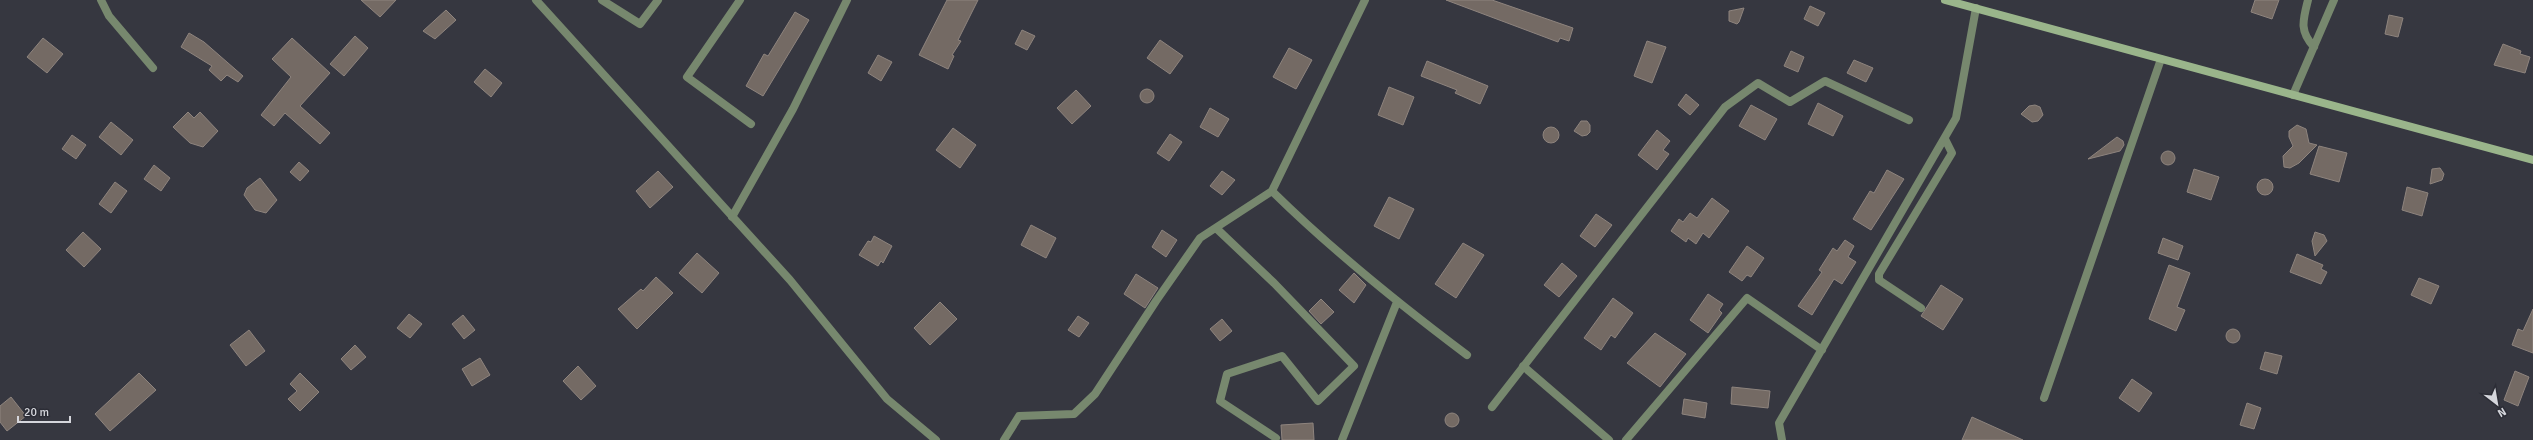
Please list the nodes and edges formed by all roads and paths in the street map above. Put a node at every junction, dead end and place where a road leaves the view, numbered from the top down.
1 (101, 0) edge
2 (536, 0) edge
3 (602, 0) edge
4 (658, 0) edge
5 (740, 0) edge
6 (847, 0) edge
7 (1365, 0) edge
8 (1945, 0) edge
9 (2308, 0) edge
10 (2334, 0) edge
11 (1976, 8) junction
12 (2314, 47) junction
13 (2161, 59) junction
14 (153, 68) dead end
15 (2293, 95) junction
16 (1909, 120) dead end
17 (751, 124) dead end
18 (1945, 140) junction
19 (2533, 160) edge
20 (1272, 191) junction
21 (732, 217) junction
22 (1216, 228) junction
23 (1397, 302) junction
24 (1921, 308) dead end
25 (1822, 350) junction
26 (1467, 355) dead end
27 (1523, 366) junction
28 (2044, 398) dead end
29 (1492, 407) dead end
30 (1276, 438) dead end
31 (936, 440) edge
32 (1004, 440) edge
33 (1342, 440) edge
34 (1609, 440) edge
35 (1626, 440) edge
36 (1782, 440) edge

1 - 14 street
2 - 21 street
3 - 4 street
5 - 17 street
6 - 21 street
7 - 20 street
8 - 11 main road
9 - 12 street
10 - 12 street
11 - 13 main road
11 - 18 street
12 - 15 street
13 - 15 main road
13 - 28 street
15 - 19 main road
16 - 27 street
18 - 24 street
18 - 25 street
20 - 22 street
20 - 23 street
21 - 31 street
22 - 30 street
22 - 32 street
23 - 26 street
23 - 33 street
25 - 35 street
25 - 36 street
27 - 29 street
27 - 34 street

